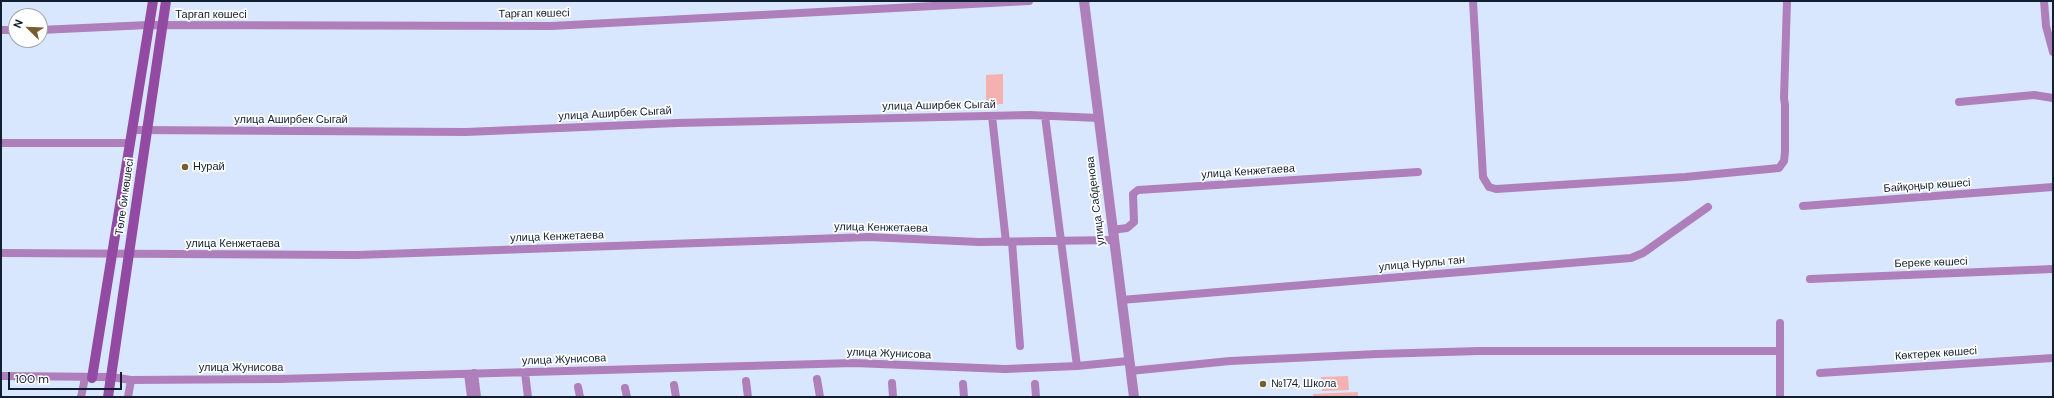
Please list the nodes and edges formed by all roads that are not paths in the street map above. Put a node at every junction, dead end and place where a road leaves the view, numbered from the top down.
1 (153, 1) edge
2 (166, 1) edge
3 (1029, 1) edge
4 (1084, 1) edge
5 (1473, 1) edge
6 (1787, 1) edge
7 (2044, 1) edge
8 (162, 25) junction
9 (148, 26) junction
10 (48, 30) edge
11 (2053, 52) edge
12 (2053, 98) edge
13 (1959, 102) dead end
14 (992, 116) junction
15 (1045, 116) junction
16 (1098, 118) junction
17 (132, 130) junction
18 (146, 130) junction
19 (130, 143) junction
20 (1, 144) edge
21 (1418, 172) dead end
22 (2053, 187) edge
23 (1803, 206) dead end
24 (1708, 207) dead end
25 (1112, 235) junction
26 (1062, 241) junction
27 (1009, 242) junction
28 (113, 252) junction
29 (1, 253) edge
30 (130, 253) junction
31 (2053, 269) edge
32 (1810, 279) dead end
33 (1121, 300) junction
34 (1780, 323) dead end
35 (1020, 346) dead end
36 (1780, 351) junction
37 (2053, 358) edge
38 (1077, 366) junction
39 (1129, 366) junction
40 (525, 373) junction
41 (1820, 373) dead end
42 (471, 374) junction
43 (1, 376) edge
44 (111, 377) junction
45 (88, 378) junction
46 (817, 379) dead end
47 (131, 380) junction
48 (746, 381) dead end
49 (892, 383) dead end
50 (963, 384) dead end
51 (1035, 384) dead end
52 (674, 385) dead end
53 (578, 387) dead end
54 (625, 388) dead end
55 (81, 397) edge
56 (108, 397) edge
57 (128, 397) edge
58 (471, 397) edge
59 (477, 397) edge
60 (528, 397) edge
61 (580, 397) edge
62 (627, 397) edge
63 (676, 397) edge
64 (748, 397) edge
65 (820, 397) edge
66 (893, 397) edge
67 (964, 397) edge
68 (1036, 397) edge
69 (1134, 397) edge
70 (1780, 397) edge

1 - 9 main road, Төле би көшесі
2 - 8 main road, Төле би көшесі
3 - 8 street, Тарғап көшесі
4 - 16 street, улица Сабденова
5 - 6 street
7 - 11 street
8 - 9 street, Тарғап көшесі
8 - 18 main road, Төле би көшесі
9 - 10 street, Тарғап көшесі
9 - 17 main road, Төле би көшесі
12 - 13 street
14 - 15 street, улица Аширбек Сыгай
14 - 18 street, улица Аширбек Сыгай
14 - 27 street
15 - 16 street, улица Аширбек Сыгай
15 - 26 street
16 - 25 street, улица Сабденова
17 - 18 street, улица Аширбек Сыгай
17 - 19 main road, Төле би көшесі
18 - 30 main road, Төле би көшесі
19 - 20 street
19 - 28 main road, Төле би көшесі
21 - 25 street, улица Кенжетаева
22 - 23 street, Байқоңыр көшесі
24 - 33 street, улица Нурлы тан
25 - 26 street, улица Кенжетаева
25 - 33 street, улица Сабденова
26 - 27 street, улица Кенжетаева
26 - 38 street
27 - 30 street, улица Кенжетаева
27 - 35 street
28 - 29 street, улица Кенжетаева
28 - 30 street, улица Кенжетаева
28 - 45 main road, Төле би көшесі
30 - 44 main road, Төле би көшесі
31 - 32 street, Береке көшесі
33 - 39 street, улица Сабденова
34 - 36 street
36 - 39 street, улица Жунисова
36 - 70 street
37 - 41 street, Көктерек көшесі
38 - 39 street, улица Жунисова
38 - 40 street, улица Жунисова
39 - 69 street, улица Сабденова
40 - 42 street, улица Жунисова
40 - 60 street
42 - 47 street, улица Жунисова
42 - 58 street
42 - 59 street
43 - 45 street, улица Жунисова
44 - 45 street, улица Жунисова
44 - 47 street, улица Жунисова
44 - 56 main road, Төле би көшесі
45 - 55 street
46 - 65 street
47 - 57 street
48 - 64 street
49 - 66 street
50 - 67 street
51 - 68 street
52 - 63 street
53 - 61 street
54 - 62 street

